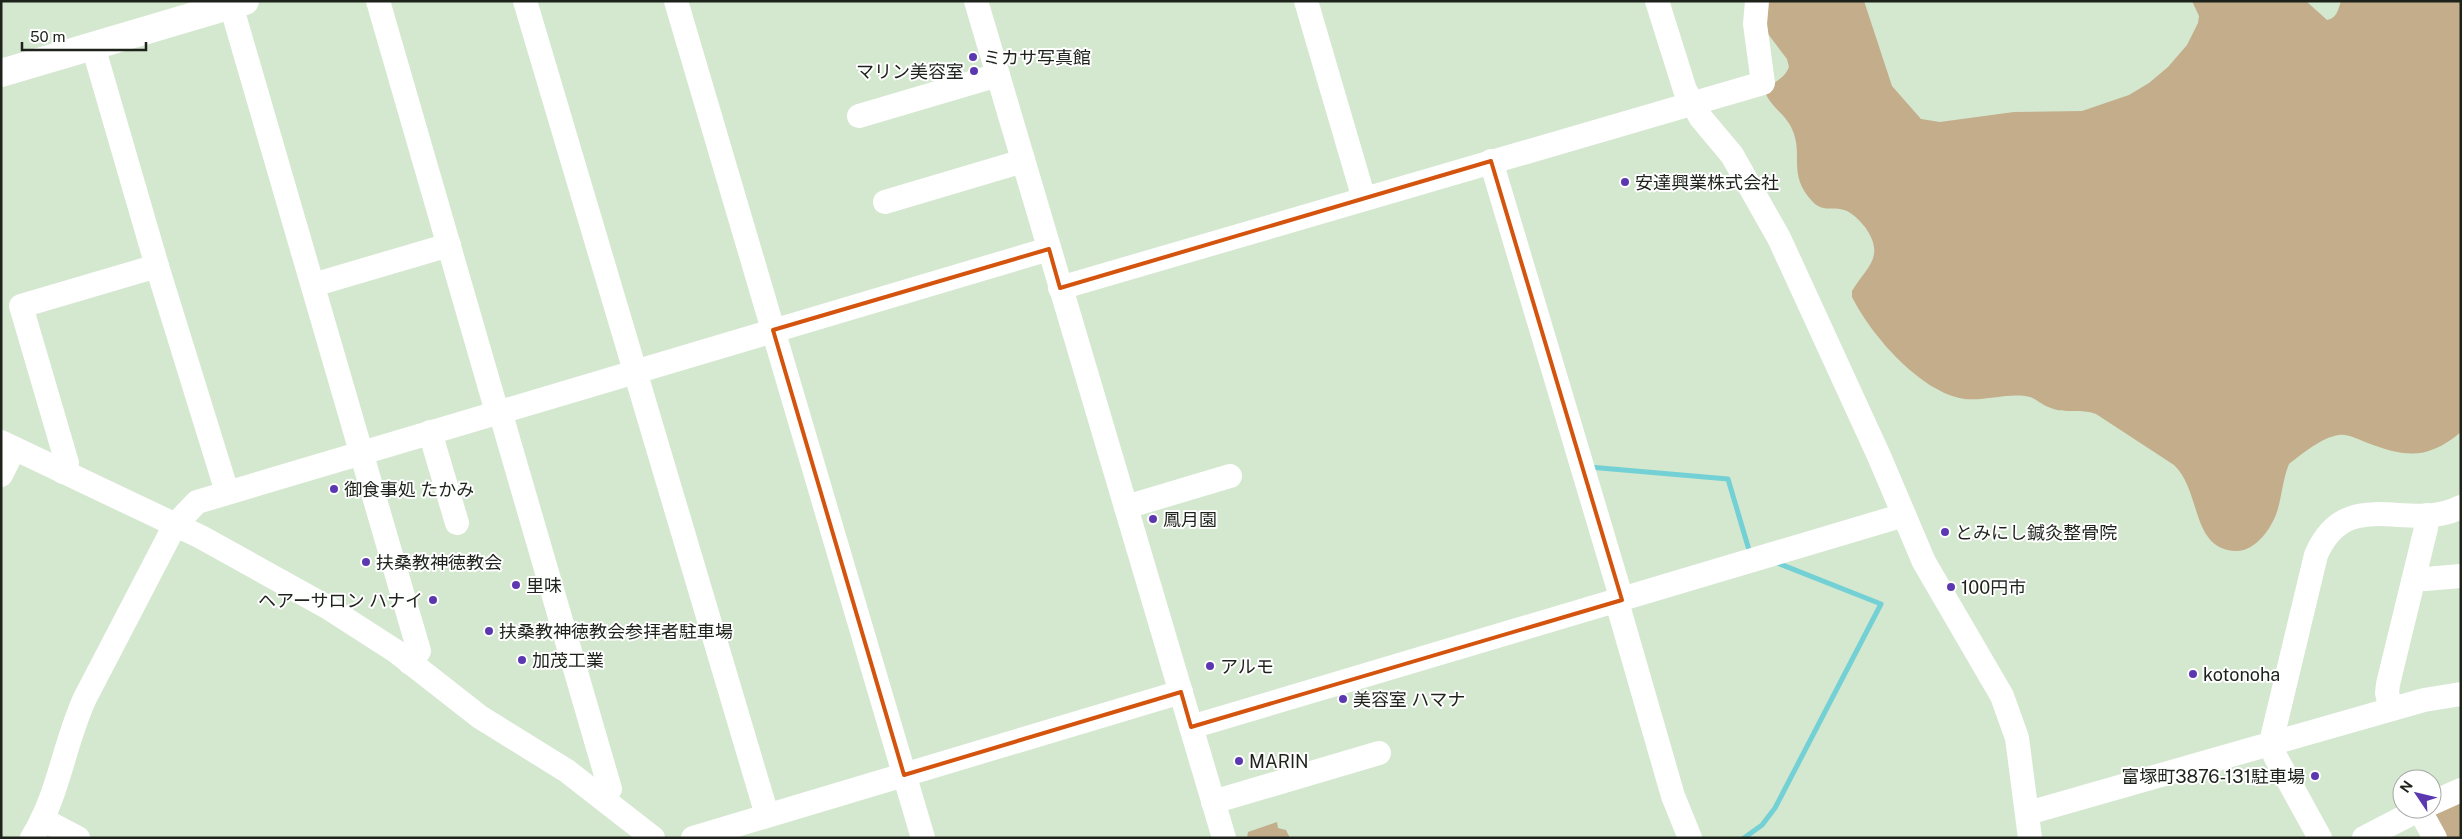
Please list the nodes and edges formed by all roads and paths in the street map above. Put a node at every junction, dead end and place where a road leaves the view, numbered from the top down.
1 (378, 1) edge
2 (526, 1) edge
3 (676, 1) edge
4 (976, 1) edge
5 (1306, 1) edge
6 (1658, 1) edge
7 (1757, 1) edge
8 (238, 3) edge
9 (93, 46) junction
10 (1, 73) edge
11 (998, 75) junction
12 (1692, 104) junction
13 (859, 116) dead end
14 (1023, 161) junction
15 (1491, 161) junction
16 (1364, 199) junction
17 (885, 202) dead end
18 (449, 244) junction
19 (1049, 249) junction
20 (158, 266) junction
21 (313, 285) junction
22 (1060, 288) junction
23 (773, 330) junction
24 (636, 371) junction
25 (499, 412) junction
26 (430, 432) junction
27 (8, 445) edge
28 (362, 452) junction
29 (63, 472) junction
30 (1, 475) edge
31 (1230, 476) dead end
32 (227, 492) junction
33 (1126, 507) junction
34 (2461, 507) edge
35 (1904, 515) junction
36 (2427, 515) junction
37 (457, 523) dead end
38 (175, 525) junction
39 (2461, 576) edge
40 (2415, 577) junction
41 (1619, 601) junction
42 (410, 663) junction
43 (1181, 692) junction
44 (2461, 694) edge
45 (2391, 709) junction
46 (1191, 727) junction
47 (2273, 743) junction
48 (1379, 753) dead end
49 (904, 775) junction
50 (2461, 790) edge
51 (603, 798) junction
52 (2442, 798) edge
53 (1213, 802) junction
54 (2028, 813) junction
55 (768, 816) junction
56 (2400, 819) edge
57 (2425, 819) edge
58 (37, 829) edge
59 (78, 838) edge
60 (653, 838) edge
61 (693, 838) edge
62 (922, 838) edge
63 (1224, 838) edge
64 (1690, 838) edge
65 (2030, 838) edge
66 (2320, 838) edge
67 (2364, 838) edge
68 (2435, 838) edge

1 - 18 street
2 - 24 street
3 - 23 street
4 - 11 street
5 - 16 street
6 - 12 street
7 - 12 street
8 - 9 main road
8 - 21 street
9 - 10 main road
9 - 20 street
11 - 13 street
11 - 14 street
12 - 15 street
12 - 35 street
14 - 17 street
14 - 19 street
15 - 16 street
15 - 41 street
16 - 22 street
18 - 21 street
18 - 25 street
19 - 22 street
19 - 23 street
20 - 29 street
20 - 32 street
21 - 28 street
22 - 33 street
23 - 24 street
23 - 49 street
24 - 25 street
24 - 55 street
25 - 26 street
25 - 51 street
26 - 28 street
26 - 37 street
27 - 29 street
27 - 30 street
28 - 32 street
28 - 42 street
29 - 38 street
31 - 33 street
32 - 38 street
33 - 43 street
34 - 36 street
35 - 41 street
35 - 54 street
36 - 40 street
36 - 47 street
38 - 42 street
38 - 58 street
39 - 40 street
40 - 45 street
41 - 46 street
41 - 64 street
42 - 51 street
43 - 46 street
43 - 49 street
44 - 45 street
45 - 47 street
46 - 53 street
47 - 54 street
47 - 66 street
48 - 53 street
49 - 55 street
49 - 62 street
50 - 52 street
51 - 60 street
53 - 63 street
54 - 65 street
55 - 61 street
56 - 67 street
57 - 68 street
58 - 59 street

